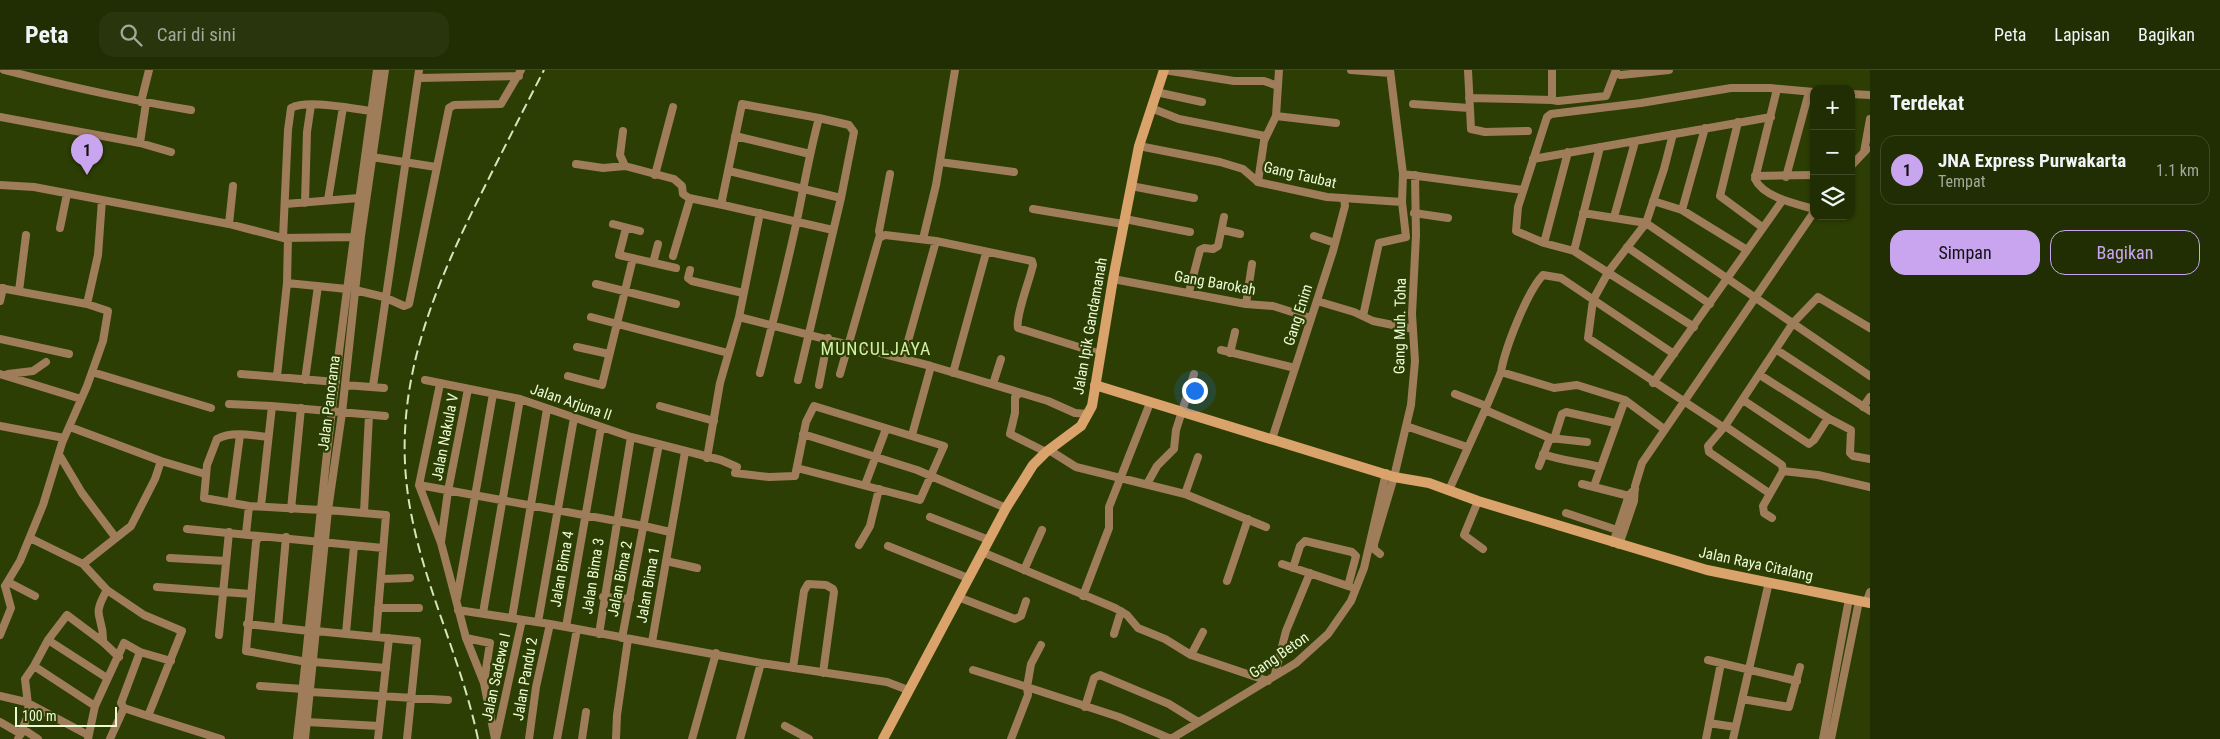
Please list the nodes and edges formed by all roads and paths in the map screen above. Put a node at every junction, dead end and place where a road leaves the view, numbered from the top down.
1 (4, 70) edge
2 (149, 70) edge
3 (377, 70) edge
4 (385, 70) edge
5 (955, 70) edge
6 (1164, 70) edge
7 (1279, 70) edge
8 (1351, 70) edge
9 (1468, 70) edge
10 (1552, 70) edge
11 (1669, 70) edge
12 (1390, 71) edge
13 (1646, 72) edge
14 (520, 73) edge
15 (1618, 73) edge
16 (418, 74) edge
17 (1218, 74) edge
18 (1278, 86) junction
19 (1777, 89) junction
20 (1156, 92) junction
21 (1810, 92) edge
22 (1855, 94) edge
23 (1870, 94) edge
24 (1468, 98) junction
25 (1810, 99) edge
26 (1552, 100) junction
27 (143, 102) junction
28 (1202, 102) dead end
29 (1413, 104) dead end
30 (311, 105) junction
31 (344, 107) junction
32 (674, 108) dead end
33 (1151, 108) junction
34 (1469, 108) junction
35 (191, 110) dead end
36 (372, 111) junction
37 (1276, 116) junction
38 (0, 117) edge
39 (1771, 117) junction
40 (819, 118) junction
41 (1870, 119) edge
42 (1738, 122) junction
43 (1336, 123) dead end
44 (1705, 128) junction
45 (1528, 130) dead end
46 (623, 131) dead end
47 (1672, 134) junction
48 (735, 136) junction
49 (1265, 136) junction
50 (1635, 142) junction
51 (140, 143) junction
52 (1870, 145) edge
53 (1139, 146) junction
54 (1600, 147) junction
55 (171, 152) dead end
56 (1568, 152) junction
57 (1864, 152) junction
58 (810, 154) junction
59 (372, 157) junction
60 (1534, 159) junction
61 (406, 162) junction
62 (940, 162) junction
63 (1855, 162) edge
64 (576, 164) dead end
65 (625, 166) junction
66 (436, 168) junction
67 (729, 171) junction
68 (1014, 172) dead end
69 (890, 174) dead end
70 (1410, 174) junction
71 (655, 175) junction
72 (1810, 175) edge
73 (1755, 176) junction
74 (1786, 177) junction
75 (1258, 182) junction
76 (0, 185) edge
77 (233, 186) dead end
78 (1131, 186) junction
79 (803, 189) junction
80 (1523, 190) junction
81 (67, 194) junction
82 (359, 198) junction
83 (841, 198) junction
84 (1194, 198) dead end
85 (1344, 198) junction
86 (690, 199) junction
87 (102, 200) junction
88 (328, 200) junction
89 (1653, 201) junction
90 (1782, 201) junction
91 (1402, 202) junction
92 (305, 203) junction
93 (285, 204) junction
94 (723, 205) junction
95 (1033, 209) dead end
96 (1810, 209) edge
97 (1682, 210) junction
98 (1414, 212) junction
99 (760, 213) junction
100 (1582, 213) junction
101 (1810, 216) edge
102 (1224, 217) dead end
103 (1614, 217) junction
104 (1448, 218) dead end
105 (797, 221) junction
106 (1124, 221) junction
107 (1646, 223) junction
108 (229, 224) junction
109 (613, 224) dead end
110 (1762, 227) junction
111 (60, 228) dead end
112 (626, 228) junction
113 (833, 230) junction
114 (1222, 230) junction
115 (640, 231) dead end
116 (1190, 232) dead end
117 (1240, 234) dead end
118 (26, 235) dead end
119 (880, 236) junction
120 (1314, 236) dead end
121 (358, 237) junction
122 (286, 238) junction
123 (923, 239) junction
124 (936, 241) junction
125 (1335, 243) junction
126 (1544, 243) junction
127 (658, 244) dead end
128 (1628, 247) junction
129 (1748, 250) junction
130 (1574, 251) junction
131 (986, 253) junction
132 (673, 256) dead end
133 (633, 258) junction
134 (653, 263) junction
135 (1252, 264) dead end
136 (676, 268) dead end
137 (690, 270) dead end
138 (1608, 270) junction
139 (1728, 277) junction
140 (1113, 279) junction
141 (287, 283) junction
142 (596, 284) dead end
143 (318, 286) junction
144 (1, 288) edge
145 (351, 289) junction
146 (19, 291) junction
147 (625, 291) junction
148 (1189, 292) junction
149 (743, 293) junction
150 (1756, 296) junction
151 (384, 297) junction
152 (1593, 300) junction
153 (0, 301) edge
154 (1317, 301) junction
155 (87, 304) junction
156 (676, 304) dead end
157 (1246, 304) junction
158 (1710, 304) junction
159 (1364, 316) junction
160 (591, 317) dead end
161 (739, 317) junction
162 (1311, 318) junction
163 (617, 324) junction
164 (1793, 324) junction
165 (772, 326) junction
166 (1694, 327) junction
167 (1408, 328) junction
168 (1870, 328) edge
169 (1235, 332) dead end
170 (810, 334) junction
171 (828, 338) junction
172 (0, 339) edge
173 (849, 344) junction
174 (577, 347) dead end
175 (1221, 350) dead end
176 (1777, 350) junction
177 (728, 353) junction
178 (1230, 353) junction
179 (69, 354) dead end
180 (609, 354) junction
181 (1101, 354) junction
182 (1674, 354) junction
183 (1001, 358) dead end
184 (903, 359) junction
185 (46, 362) dead end
186 (931, 366) junction
187 (1294, 368) junction
188 (92, 372) junction
189 (1500, 372) junction
190 (760, 373) dead end
191 (953, 373) junction
192 (2, 374) edge
193 (241, 374) dead end
194 (840, 374) dead end
195 (1194, 374) dead end
196 (1760, 375) junction
197 (277, 376) junction
198 (568, 376) dead end
199 (1870, 376) edge
200 (305, 380) junction
201 (425, 380) dead end
202 (798, 380) dead end
203 (336, 382) junction
204 (1654, 383) junction
205 (345, 384) junction
206 (440, 384) junction
207 (993, 384) junction
208 (819, 385) dead end
209 (1095, 385) junction
210 (374, 386) junction
211 (384, 388) dead end
212 (468, 389) junction
213 (1020, 393) junction
214 (494, 394) junction
215 (1455, 394) dead end
216 (1870, 397) edge
217 (81, 399) junction
218 (520, 399) junction
219 (1624, 400) junction
220 (1743, 400) junction
221 (1684, 401) junction
222 (1150, 403) junction
223 (229, 404) dead end
224 (272, 406) junction
225 (660, 406) dead end
226 (210, 408) dead end
227 (301, 408) junction
228 (1485, 408) junction
229 (547, 409) junction
230 (1867, 409) edge
231 (333, 412) junction
232 (1181, 412) junction
233 (342, 413) junction
234 (1088, 414) junction
235 (369, 415) junction
236 (386, 416) dead end
237 (574, 418) junction
238 (1828, 418) junction
239 (714, 421) junction
240 (1615, 423) junction
241 (0, 426) edge
242 (70, 426) junction
243 (1406, 426) junction
244 (600, 427) junction
245 (1724, 427) junction
246 (886, 429) junction
247 (1664, 429) junction
248 (804, 434) junction
249 (240, 435) junction
250 (912, 436) junction
251 (267, 437) junction
252 (631, 437) junction
253 (64, 438) junction
254 (1552, 438) junction
255 (1272, 439) junction
256 (1587, 442) dead end
257 (659, 444) junction
258 (1467, 447) junction
259 (1047, 451) junction
260 (685, 452) junction
261 (1544, 454) junction
262 (875, 455) junction
263 (60, 456) junction
264 (1198, 457) dead end
265 (707, 458) junction
266 (1870, 459) edge
267 (161, 461) junction
268 (1539, 466) dead end
269 (1600, 467) junction
270 (797, 468) junction
271 (1783, 471) junction
272 (205, 474) junction
273 (930, 475) junction
274 (1390, 475) junction
275 (1120, 478) junction
276 (1147, 484) junction
277 (1582, 484) dead end
278 (419, 485) junction
279 (865, 486) junction
280 (1594, 486) junction
281 (1870, 487) edge
282 (879, 489) junction
283 (1449, 490) junction
284 (448, 491) junction
285 (1769, 493) junction
286 (1185, 494) junction
287 (1633, 494) junction
288 (476, 496) junction
289 (504, 501) junction
290 (1478, 502) junction
291 (231, 503) junction
292 (531, 505) junction
293 (249, 506) junction
294 (261, 506) junction
295 (1006, 508) junction
296 (291, 509) junction
297 (324, 510) junction
298 (557, 510) junction
299 (364, 512) junction
300 (1566, 513) dead end
301 (585, 516) junction
302 (930, 517) dead end
303 (1772, 518) dead end
304 (1248, 519) junction
305 (616, 522) junction
306 (644, 526) junction
307 (1266, 527) dead end
308 (188, 529) dead end
309 (1042, 530) dead end
310 (1617, 530) junction
311 (229, 532) junction
312 (670, 532) junction
313 (246, 534) junction
314 (259, 536) junction
315 (286, 537) junction
316 (30, 538) junction
317 (116, 538) junction
318 (988, 540) junction
319 (322, 542) junction
320 (441, 542) junction
321 (859, 545) dead end
322 (1618, 545) junction
323 (354, 546) junction
324 (888, 546) dead end
325 (383, 548) junction
326 (1483, 549) dead end
327 (982, 552) junction
328 (1380, 554) dead end
329 (170, 558) dead end
330 (226, 561) junction
331 (666, 561) junction
332 (84, 564) junction
333 (1282, 564) dead end
334 (697, 568) dead end
335 (1293, 568) junction
336 (1024, 570) junction
337 (1310, 574) junction
338 (410, 578) dead end
339 (968, 578) junction
340 (381, 579) junction
341 (1227, 581) dead end
342 (1769, 582) junction
343 (5, 585) edge
344 (157, 587) dead end
345 (1352, 587) junction
346 (107, 590) junction
347 (222, 592) junction
348 (1870, 592) edge
349 (251, 594) junction
350 (35, 596) dead end
351 (1083, 596) junction
352 (603, 597) junction
353 (958, 597) junction
354 (630, 599) junction
355 (1026, 602) dead end
356 (1861, 602) edge
357 (457, 606) junction
358 (378, 608) junction
359 (419, 608) dead end
360 (1121, 611) junction
361 (483, 613) junction
362 (512, 618) junction
363 (522, 620) junction
364 (538, 622) junction
365 (247, 624) junction
366 (550, 624) junction
367 (278, 627) junction
368 (566, 627) junction
369 (577, 629) junction
370 (312, 631) junction
371 (1203, 632) dead end
372 (346, 633) junction
373 (599, 634) junction
374 (1114, 634) dead end
375 (0, 635) edge
376 (219, 635) dead end
377 (376, 636) junction
378 (389, 638) junction
379 (466, 638) junction
380 (625, 638) junction
381 (48, 640) junction
382 (103, 642) junction
383 (652, 642) junction
384 (1041, 645) dead end
385 (140, 652) junction
386 (716, 654) junction
387 (1191, 655) junction
388 (119, 656) junction
389 (1708, 660) dead end
390 (171, 661) junction
391 (310, 662) junction
392 (1721, 662) junction
393 (761, 663) junction
394 (34, 666) junction
395 (1800, 667) dead end
396 (386, 668) junction
397 (793, 668) junction
398 (973, 670) dead end
399 (1748, 670) junction
400 (823, 674) junction
401 (1275, 674) junction
402 (107, 678) junction
403 (1268, 681) junction
404 (1797, 681) junction
405 (484, 683) junction
406 (1832, 684) junction
407 (1841, 685) junction
408 (260, 686) dead end
409 (1027, 687) junction
410 (303, 689) junction
411 (908, 690) junction
412 (311, 692) junction
413 (0, 696) edge
414 (383, 698) junction
415 (1742, 699) junction
416 (412, 700) junction
417 (448, 700) dead end
418 (26, 702) junction
419 (95, 706) junction
420 (1085, 707) junction
421 (124, 708) junction
422 (586, 712) dead end
423 (148, 716) junction
424 (0, 722) edge
425 (307, 722) junction
426 (1198, 722) junction
427 (1710, 723) junction
428 (379, 726) junction
429 (785, 726) dead end
430 (1735, 727) junction
431 (21, 734) edge
432 (88, 737) edge
433 (38, 739) edge
434 (110, 739) edge
435 (221, 739) edge
436 (297, 739) edge
437 (305, 739) edge
438 (378, 739) edge
439 (407, 739) edge
440 (496, 739) edge
441 (529, 739) edge
442 (557, 739) edge
443 (582, 739) edge
444 (616, 739) edge
445 (692, 739) edge
446 (740, 739) edge
447 (809, 739) edge
448 (883, 739) edge
449 (1011, 739) edge
450 (1171, 739) edge
451 (1706, 739) edge
452 (1733, 739) edge
453 (1823, 739) edge
454 (1831, 739) edge

1 - 27 street
2 - 27 street
3 - 36 street
4 - 59 street, Jalan Panorama
5 - 62 street
6 - 17 street
6 - 20 street, Jalan Ipik Gandamanah
7 - 18 street
8 - 12 street
9 - 24 street
10 - 26 street
11 - 13 street
12 - 70 street
13 - 15 street
14 - 16 street
14 - 66 street
15 - 26 street
16 - 61 street
17 - 18 street
18 - 37 street
19 - 21 street
19 - 39 street
19 - 60 street
20 - 28 street
20 - 33 street, Jalan Ipik Gandamanah
22 - 23 street
24 - 26 street
24 - 34 street
25 - 74 street
27 - 35 street
27 - 51 street
29 - 34 street
30 - 31 street
30 - 92 street
30 - 93 street
31 - 36 street
31 - 88 street
32 - 71 street
33 - 49 street
33 - 53 street, Jalan Ipik Gandamanah
34 - 45 street
36 - 82 street
37 - 43 street
37 - 49 street
38 - 51 street
39 - 42 street
39 - 73 street
40 - 48 street
40 - 58 street
40 - 83 street
41 - 57 street
42 - 44 street
42 - 110 street
44 - 47 street
44 - 97 street
46 - 65 street
47 - 50 street
47 - 89 street
48 - 58 street
48 - 67 street
49 - 75 street
50 - 54 street
50 - 103 street
51 - 55 street
52 - 57 street
53 - 75 street, Gang Taubat
53 - 78 street, Jalan Ipik Gandamanah
54 - 56 street
54 - 100 street
56 - 60 street
56 - 126 street
57 - 63 street
58 - 79 street
59 - 61 street
59 - 121 street, Jalan Panorama
60 - 80 street
61 - 66 street
61 - 151 street
62 - 68 street
62 - 123 street
64 - 65 street
65 - 71 street
66 - 151 street
67 - 79 street
67 - 94 street
69 - 119 street
70 - 80 street
70 - 91 street
70 - 98 street, Gang Muh. Toha
71 - 86 street
72 - 74 street
73 - 74 street
73 - 90 street
75 - 85 street, Gang Taubat
76 - 81 street
77 - 108 street
78 - 84 street
78 - 106 street, Jalan Ipik Gandamanah
79 - 83 street
79 - 105 street
80 - 126 street
81 - 87 street
81 - 111 street
82 - 88 street
82 - 121 street
83 - 113 street
85 - 91 street, Gang Taubat
85 - 125 street, Gang Enim
86 - 94 street
86 - 132 street
87 - 108 street
87 - 155 street
88 - 92 street
89 - 97 street
89 - 107 street
90 - 96 street
90 - 110 street
91 - 159 street
92 - 93 street
93 - 122 street
94 - 99 street
95 - 106 street
97 - 129 street
98 - 104 street
98 - 167 street, Gang Muh. Toha
99 - 105 street
99 - 149 street
100 - 103 street
100 - 130 street
101 - 150 street
102 - 114 street
103 - 107 street
105 - 113 street
105 - 165 street
106 - 116 street
106 - 140 street, Jalan Ipik Gandamanah
107 - 128 street
107 - 139 street
108 - 122 street
109 - 112 street
110 - 129 street
112 - 115 street
112 - 133 street
113 - 170 street
114 - 117 street
114 - 148 street
118 - 146 street
119 - 123 street
119 - 173 street
120 - 125 street
121 - 122 street
121 - 145 street, Jalan Panorama
122 - 141 street
123 - 124 street
124 - 131 street
124 - 184 street
125 - 154 street, Gang Enim
126 - 130 street
127 - 134 street
128 - 138 street
128 - 158 street
129 - 139 street
130 - 138 street
131 - 181 street
131 - 191 street
133 - 134 street
133 - 147 street
134 - 136 street
135 - 157 street
137 - 149 street
138 - 152 street
138 - 166 street
139 - 150 street
139 - 158 street
140 - 148 street, Gang Barokah
140 - 181 street, Jalan Ipik Gandamanah
141 - 143 street
141 - 197 street
142 - 147 street
143 - 145 street
143 - 200 street
144 - 146 street
144 - 153 street
145 - 151 street
145 - 203 street
145 - 205 street, Jalan Panorama
146 - 155 street
147 - 156 street
147 - 163 street
148 - 157 street, Gang Barokah
149 - 161 street
150 - 164 street
150 - 221 street
151 - 210 street
152 - 182 street
152 - 189 street
152 - 204 street
154 - 159 street
154 - 162 street, Gang Enim
155 - 188 street
157 - 162 street, Gang Barokah
158 - 166 street
159 - 167 street
160 - 163 street
161 - 165 street
161 - 177 street
162 - 187 street, Gang Enim
163 - 177 street
163 - 180 street
164 - 168 street
164 - 176 street
164 - 199 street
165 - 170 street
165 - 190 street
166 - 182 street
167 - 243 street, Gang Muh. Toha
169 - 178 street
170 - 171 street
170 - 202 street
171 - 173 street
171 - 208 street
172 - 179 street
173 - 184 street
173 - 194 street
174 - 180 street
175 - 178 street
176 - 196 street
176 - 230 street
177 - 239 street
178 - 187 street
180 - 198 street
181 - 209 street, Jalan Ipik Gandamanah
182 - 204 street
183 - 207 street
184 - 186 street
185 - 192 street
186 - 191 street
186 - 250 street
187 - 255 street, Gang Enim
188 - 217 street
188 - 226 street
189 - 219 street
189 - 228 street
191 - 207 street
192 - 217 street
193 - 197 street
195 - 232 street
196 - 220 street
196 - 238 street
197 - 200 street
200 - 203 street
201 - 206 street, Jalan Arjuna II
203 - 231 street
204 - 221 street
205 - 210 street
205 - 233 street, Jalan Panorama
206 - 212 street, Jalan Arjuna II
206 - 278 street
207 - 213 street
209 - 222 street, Jalan Raya Citalang
209 - 234 street, Jalan Ipik Gandamanah
210 - 211 street
212 - 214 street, Jalan Arjuna II
212 - 284 street, Jalan Nakula V
213 - 234 street
213 - 259 street
214 - 218 street, Jalan Arjuna II
214 - 288 street
215 - 228 street
216 - 230 street
217 - 242 street
218 - 229 street, Jalan Arjuna II
218 - 289 street
219 - 240 street
219 - 247 street
220 - 238 street
220 - 245 street
221 - 245 street
221 - 247 street
222 - 232 street, Jalan Raya Citalang
222 - 275 street
223 - 224 street
224 - 227 street
224 - 251 street
225 - 239 street
227 - 231 street
227 - 296 street
228 - 254 street
228 - 258 street
229 - 237 street, Jalan Arjuna II
229 - 292 street
231 - 233 street
231 - 297 street
232 - 255 street, Jalan Raya Citalang
232 - 276 street
233 - 235 street
233 - 297 street, Jalan Panorama
234 - 259 street, Jalan Ipik Gandamanah
235 - 236 street
235 - 299 street
237 - 244 street, Jalan Arjuna II
237 - 298 street
238 - 266 street
239 - 265 street
240 - 254 street
240 - 269 street
241 - 253 street
242 - 253 street
242 - 267 street
243 - 258 street
243 - 274 street, Gang Muh. Toha
244 - 252 street, Jalan Arjuna II
244 - 301 street, Jalan Bima 4
245 - 271 street
245 - 285 street
246 - 248 street
246 - 250 street
246 - 262 street
247 - 287 street
248 - 262 street
248 - 270 street
249 - 251 street
249 - 272 street
249 - 291 street
250 - 273 street
251 - 294 street
252 - 257 street, Jalan Arjuna II
252 - 305 street, Jalan Bima 3
253 - 263 street
254 - 256 street
254 - 261 street
255 - 274 street, Jalan Raya Citalang
257 - 260 street, Jalan Arjuna II
257 - 306 street, Jalan Bima 2
258 - 283 street
259 - 275 street
259 - 295 street, Jalan Ipik Gandamanah
260 - 265 street, Jalan Arjuna II
260 - 312 street, Jalan Bima 1
261 - 268 street
261 - 269 street
262 - 273 street
262 - 279 street
263 - 316 street
263 - 317 street
264 - 286 street
265 - 270 street, Jalan Arjuna II
267 - 272 street
267 - 317 street
269 - 280 street
270 - 279 street
271 - 281 street
271 - 285 street
272 - 291 street
273 - 282 street
273 - 295 street
274 - 283 street, Jalan Raya Citalang
274 - 328 street
274 - 345 street, Gang Beton
275 - 276 street
275 - 351 street
276 - 286 street
277 - 280 street
278 - 284 street
278 - 320 street
279 - 282 street
280 - 287 street
282 - 321 street
283 - 290 street, Jalan Raya Citalang
284 - 288 street
284 - 320 street, Jalan Nakula V
285 - 303 street
286 - 304 street
287 - 310 street
287 - 322 street
288 - 289 street
288 - 357 street
289 - 292 street
289 - 361 street
290 - 322 street, Jalan Raya Citalang
290 - 326 street
291 - 293 street
292 - 298 street
292 - 362 street
293 - 294 street
293 - 313 street
294 - 296 street
295 - 318 street, Jalan Ipik Gandamanah
296 - 297 street
297 - 299 street
297 - 319 street
298 - 301 street
298 - 364 street
299 - 325 street
300 - 310 street
301 - 305 street
301 - 368 street, Jalan Bima 4
302 - 318 street
304 - 307 street
304 - 341 street
305 - 306 street
305 - 352 street, Jalan Bima 3
306 - 312 street
306 - 354 street, Jalan Bima 2
308 - 311 street
309 - 336 street
310 - 322 street
311 - 313 street
311 - 330 street
312 - 331 street, Jalan Bima 1
313 - 314 street
314 - 315 street
314 - 349 street
315 - 319 street
315 - 367 street
316 - 332 street
316 - 343 street
317 - 332 street
318 - 327 street, Jalan Ipik Gandamanah
319 - 323 street
319 - 370 street
320 - 357 street
322 - 342 street, Jalan Raya Citalang
323 - 325 street
323 - 372 street
324 - 339 street
325 - 340 street
327 - 336 street
327 - 339 street, Jalan Ipik Gandamanah
329 - 330 street
330 - 347 street
331 - 334 street
331 - 383 street, Jalan Bima 1
332 - 346 street
333 - 335 street
335 - 337 street
335 - 345 street
336 - 351 street
337 - 345 street
337 - 401 street
338 - 340 street
339 - 353 street, Jalan Ipik Gandamanah
340 - 358 street
342 - 356 street, Jalan Raya Citalang
342 - 399 street
343 - 350 street
343 - 375 street
344 - 347 street
345 - 401 street, Gang Beton
346 - 382 street
346 - 390 street
347 - 349 street
347 - 376 street
348 - 356 street
349 - 365 street
351 - 360 street
352 - 354 street
352 - 373 street, Jalan Bima 3
353 - 355 street
353 - 411 street, Jalan Ipik Gandamanah
354 - 380 street, Jalan Bima 2
356 - 406 street
356 - 407 street
357 - 361 street
357 - 379 street
358 - 359 street
358 - 377 street
360 - 374 street
360 - 387 street
361 - 362 street
362 - 363 street
363 - 364 street
363 - 440 street, Jalan Sadewa I
364 - 366 street
365 - 367 street
365 - 391 street
366 - 368 street
366 - 441 street, Jalan Pandu 2
367 - 370 street
368 - 369 street
369 - 373 street
369 - 442 street
370 - 372 street
370 - 391 street
371 - 387 street
372 - 377 street
373 - 380 street
377 - 378 street
378 - 396 street
378 - 416 street
379 - 405 street
379 - 405 street
380 - 383 street
380 - 444 street, Jalan Bima 2
381 - 382 street
381 - 394 street
381 - 402 street
382 - 388 street
383 - 386 street
384 - 409 street
385 - 388 street
385 - 390 street
385 - 421 street
386 - 393 street
386 - 445 street
387 - 403 street
388 - 402 street
389 - 392 street
390 - 423 street
391 - 396 street
391 - 410 street
391 - 412 street
392 - 399 street
392 - 427 street
393 - 397 street
393 - 446 street
394 - 418 street
394 - 419 street
395 - 404 street
396 - 414 street
397 - 400 street
397 - 400 street
398 - 409 street
399 - 404 street
399 - 415 street
400 - 411 street
401 - 403 street, Gang Beton
402 - 419 street
403 - 426 street, Gang Beton
404 - 415 street
405 - 440 street
406 - 407 street
406 - 453 street
407 - 454 street
408 - 410 street
409 - 420 street
409 - 449 street
410 - 436 street
411 - 448 street, Jalan Ipik Gandamanah
412 - 414 street
412 - 425 street
413 - 418 street
414 - 416 street
414 - 428 street
415 - 430 street
416 - 417 street
416 - 439 street
418 - 431 street
418 - 432 street
419 - 432 street
420 - 426 street
420 - 450 street
421 - 423 street
421 - 434 street
422 - 443 street
423 - 435 street
424 - 431 street
425 - 428 street
425 - 437 street
426 - 450 street, Gang Beton
427 - 430 street
427 - 451 street
428 - 438 street
429 - 447 street
430 - 452 street
431 - 433 street

